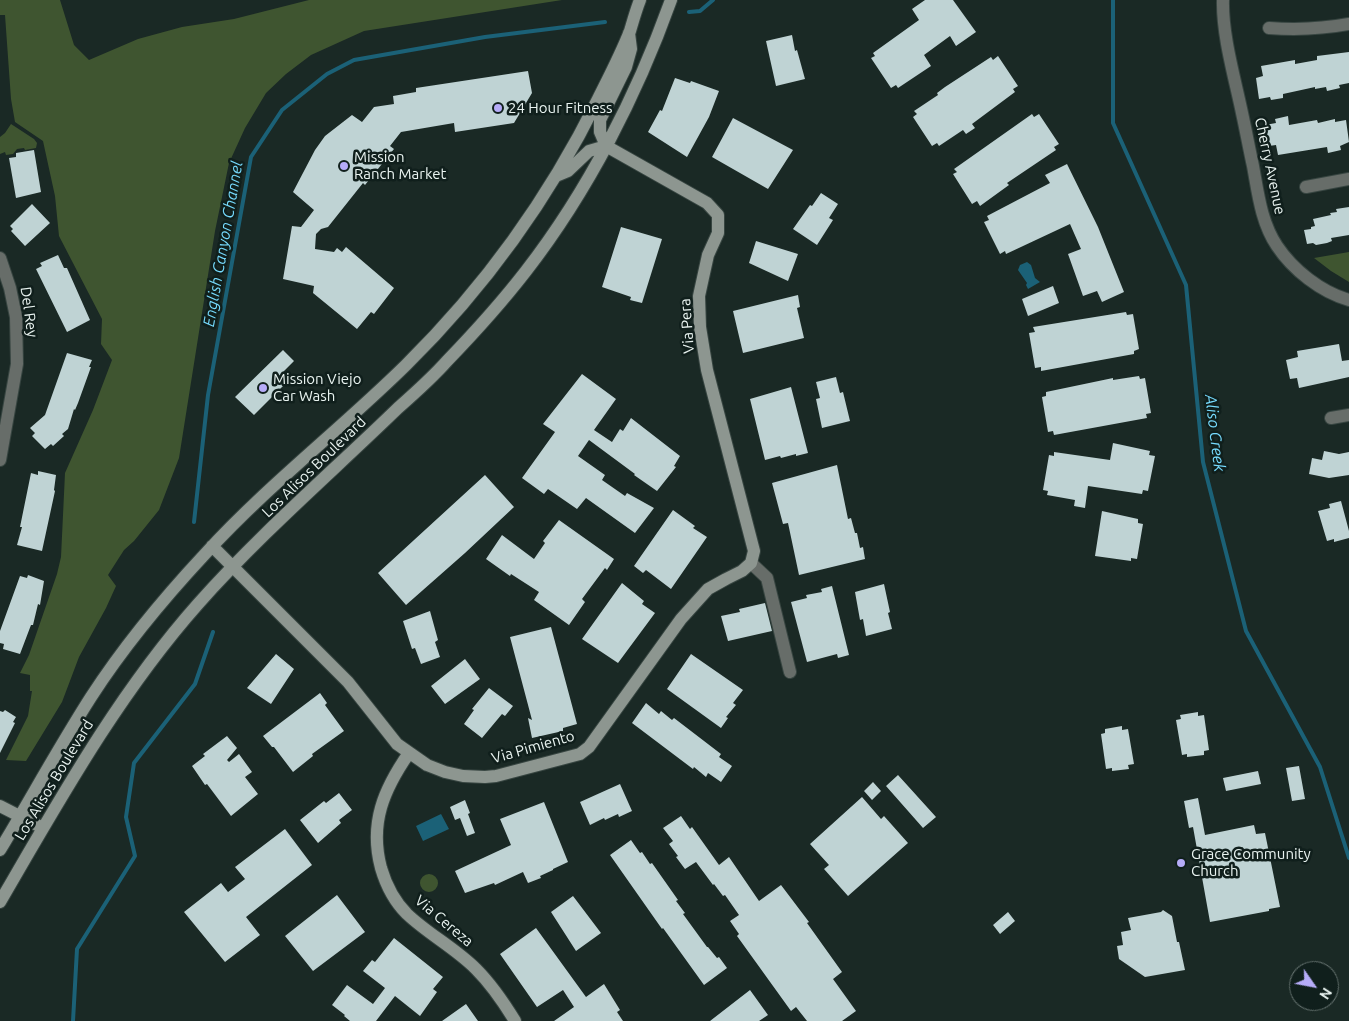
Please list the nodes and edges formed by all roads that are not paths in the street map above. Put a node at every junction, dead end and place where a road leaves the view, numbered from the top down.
1 (1223, 0) edge
2 (638, 4) edge
3 (669, 4) edge
4 (1349, 24) edge
5 (1270, 28) dead end
6 (629, 33) junction
7 (606, 146) junction
8 (555, 177) junction
9 (1349, 179) edge
10 (1306, 187) dead end
11 (0, 258) edge
12 (1349, 300) edge
13 (1349, 415) edge
14 (1331, 418) dead end
15 (0, 460) edge
16 (212, 546) junction
17 (751, 563) junction
18 (233, 566) junction
19 (790, 672) dead end
20 (409, 753) junction
21 (0, 806) edge
22 (20, 816) junction
23 (43, 828) junction
24 (0, 850) edge
25 (0, 902) edge
26 (515, 1021) edge

1 - 12 street, Cherry Avenue
2 - 6 main road, Los Alisos Boulevard
3 - 7 main road, Los Alisos Boulevard
4 - 5 street
6 - 7 main road
6 - 8 main road, Los Alisos Boulevard
7 - 8 main road
7 - 17 main road, Via Pera
7 - 18 main road, Los Alisos Boulevard
8 - 16 main road, Los Alisos Boulevard
9 - 10 street
11 - 15 street, Del Rey
13 - 14 street
16 - 18 main road, Via Pimiento
16 - 22 main road, Los Alisos Boulevard
17 - 19 street
17 - 20 main road, Via Pimiento
18 - 20 main road, Via Pimiento
18 - 23 main road, Los Alisos Boulevard
20 - 26 main road, Via Cereza
21 - 22 main road
22 - 23 main road
22 - 24 main road, Los Alisos Boulevard
23 - 25 main road, Los Alisos Boulevard

